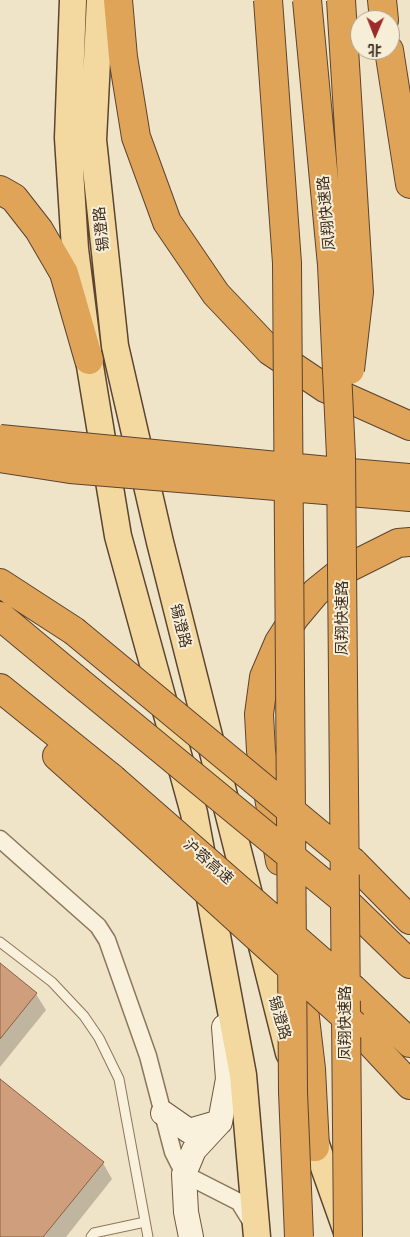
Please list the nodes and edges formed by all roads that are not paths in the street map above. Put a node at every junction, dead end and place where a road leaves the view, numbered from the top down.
1 (73, 0) edge
2 (100, 0) edge
3 (118, 0) edge
4 (268, 0) edge
5 (307, 0) edge
6 (341, 0) edge
7 (391, 60) edge
8 (410, 184) edge
9 (0, 190) edge
10 (89, 360) junction
11 (410, 426) edge
12 (0, 439) edge
13 (0, 458) edge
14 (339, 473) junction
15 (410, 478) edge
16 (410, 497) edge
17 (410, 542) edge
18 (0, 583) edge
19 (0, 616) edge
20 (0, 688) edge
21 (0, 706) edge
22 (109, 789) junction
23 (0, 840) edge
24 (410, 920) edge
25 (216, 933) junction
26 (0, 942) edge
27 (410, 964) edge
28 (410, 1043) edge
29 (410, 1085) edge
30 (293, 1092) junction
31 (347, 1111) junction
32 (163, 1112) junction
33 (220, 1122) junction
34 (316, 1147) junction
35 (184, 1174) junction
36 (145, 1222) junction
37 (257, 1234) edge
38 (91, 1237) edge
39 (148, 1237) edge
40 (191, 1237) edge
41 (290, 1237) edge
42 (299, 1237) edge
43 (348, 1237) edge
44 (357, 1237) edge

1 - 10 main road, 锡澄路
2 - 34 main road, 锡澄路
3 - 11 highway
4 - 30 highway, bridge
5 - 14 highway, 凤翔快速路, bridge
6 - 14 highway, bridge
7 - 8 highway
9 - 10 highway
10 - 25 main road, 锡澄路
12 - 14 highway, bridge
13 - 14 highway, bridge
14 - 15 highway
14 - 16 highway
14 - 31 highway, 凤翔快速路, bridge
17 - 34 highway
18 - 24 highway, bridge
19 - 27 highway, bridge
20 - 22 highway, 沪蓉高速
21 - 22 highway
22 - 28 highway, 沪蓉高速, bridge
22 - 29 highway, bridge
23 - 32 street
25 - 33 main road
25 - 37 main road, 锡澄路
26 - 36 lane
30 - 41 highway, bridge
30 - 42 highway, bridge
31 - 43 highway, 凤翔快速路, bridge
31 - 44 highway, bridge
32 - 33 main road
32 - 35 street
33 - 35 main road
34 - 43 main road, 锡澄路
35 - 37 street
35 - 40 main road
36 - 38 lane
36 - 39 lane

